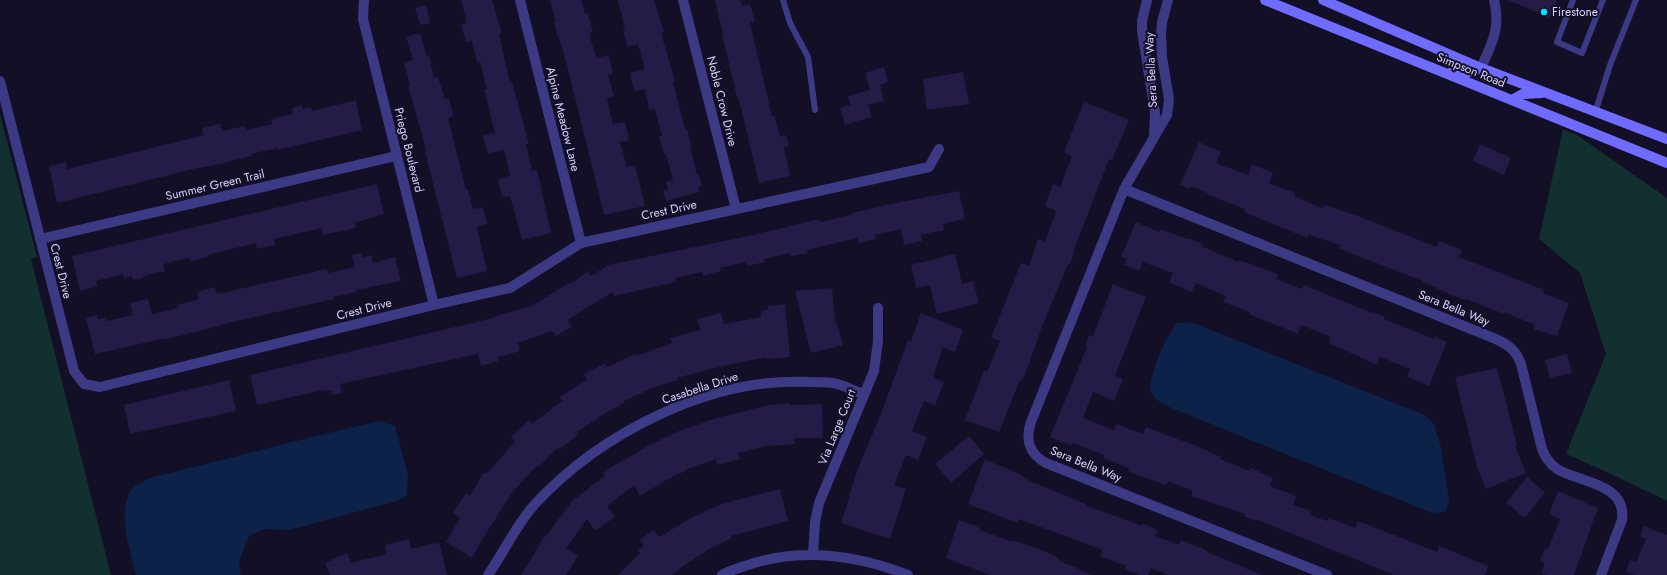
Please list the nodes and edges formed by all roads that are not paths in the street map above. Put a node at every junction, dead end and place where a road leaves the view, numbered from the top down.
1 (364, 0) edge
2 (520, 0) edge
3 (684, 0) edge
4 (783, 0) edge
5 (1147, 0) edge
6 (1168, 0) edge
7 (1265, 0) edge
8 (1323, 0) edge
9 (1494, 0) edge
10 (1573, 0) edge
11 (1603, 0) edge
12 (1636, 0) edge
13 (1481, 68) junction
14 (1444, 73) junction
15 (0, 81) edge
16 (1544, 92) junction
17 (1512, 100) junction
18 (815, 110) dead end
19 (1595, 113) junction
20 (1154, 135) junction
21 (1667, 139) edge
22 (939, 150) dead end
23 (396, 156) junction
24 (1667, 163) edge
25 (1124, 189) junction
26 (736, 209) junction
27 (40, 239) junction
28 (581, 243) junction
29 (434, 305) junction
30 (878, 308) dead end
31 (864, 394) junction
32 (813, 555) junction
33 (488, 575) edge
34 (722, 575) edge
35 (908, 575) edge
36 (1327, 575) edge
37 (1601, 575) edge

1 - 23 street, Priego Boulevard
2 - 28 street, Alpine Meadow Lane
3 - 26 street, Noble Crow Drive
4 - 18 lane
5 - 20 street, Sera Bella Way
6 - 20 street, Sera Bella Way
7 - 14 main road, Simpson Road
8 - 13 main road, Simpson Road
9 - 13 street
10 - 11 lane
12 - 19 lane
13 - 14 main road
13 - 16 main road, Simpson Road
14 - 17 main road, Simpson Road
15 - 27 street, Crest Drive
16 - 17 main road
16 - 19 main road, Simpson Road
17 - 24 main road, Simpson Road
19 - 21 main road, Simpson Road
20 - 25 street, Sera Bella Way
22 - 26 street, Crest Drive
23 - 27 street, Summer Green Trail
23 - 29 street, Priego Boulevard
25 - 36 street, Sera Bella Way
25 - 37 street, Sera Bella Way
26 - 28 street, Crest Drive
27 - 29 street, Crest Drive
28 - 29 street, Crest Drive
30 - 31 street, Via Large Court
31 - 32 street, Via Large Court
31 - 33 street, Casabella Drive
32 - 34 street
32 - 35 street

